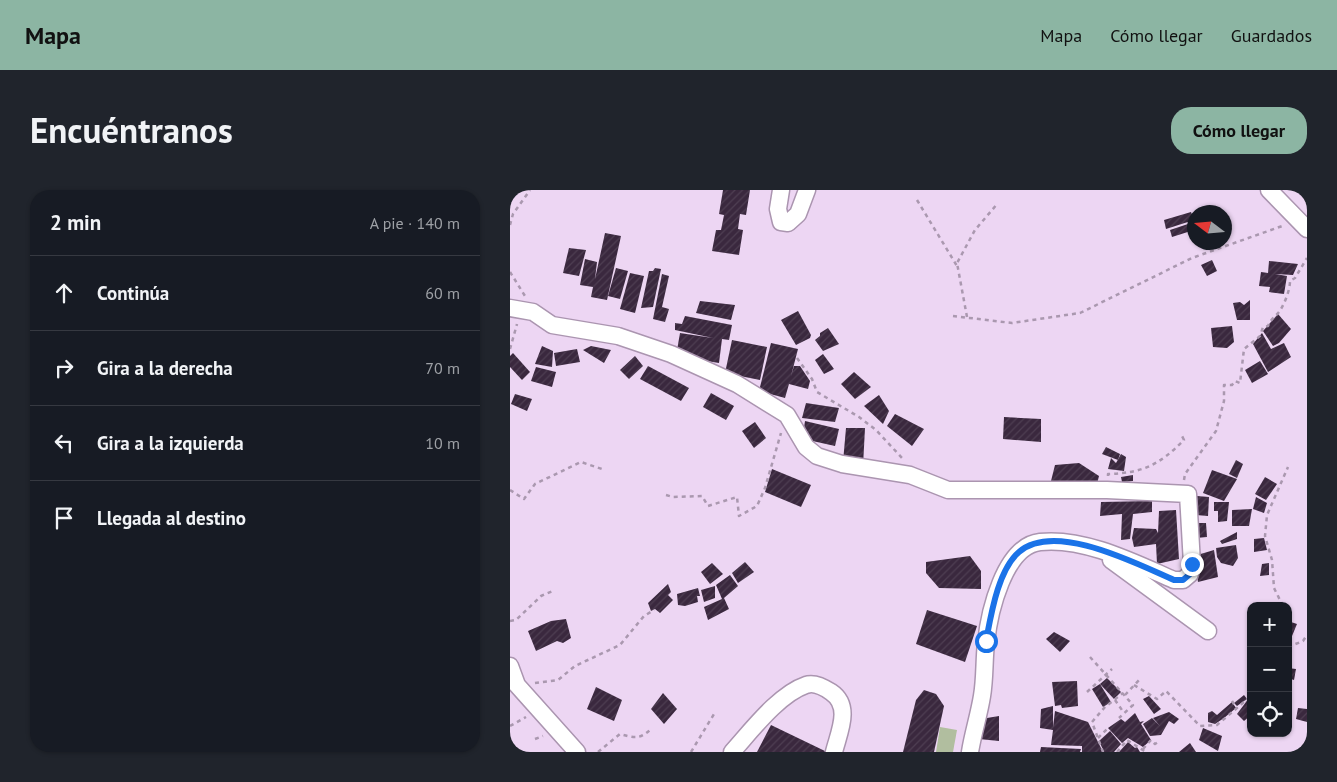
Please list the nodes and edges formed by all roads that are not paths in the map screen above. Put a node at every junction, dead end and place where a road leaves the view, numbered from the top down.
1 (781, 190) edge
2 (807, 190) edge
3 (1269, 190) edge
4 (1302, 225) edge
5 (521, 310) edge
6 (1099, 551) junction
7 (1208, 631) dead end
8 (510, 666) edge
9 (577, 752) edge
10 (732, 752) edge
11 (834, 752) edge
12 (970, 752) edge

1 - 2 street
3 - 4 street
5 - 6 street
6 - 7 street
6 - 12 street
8 - 9 street
10 - 11 street

